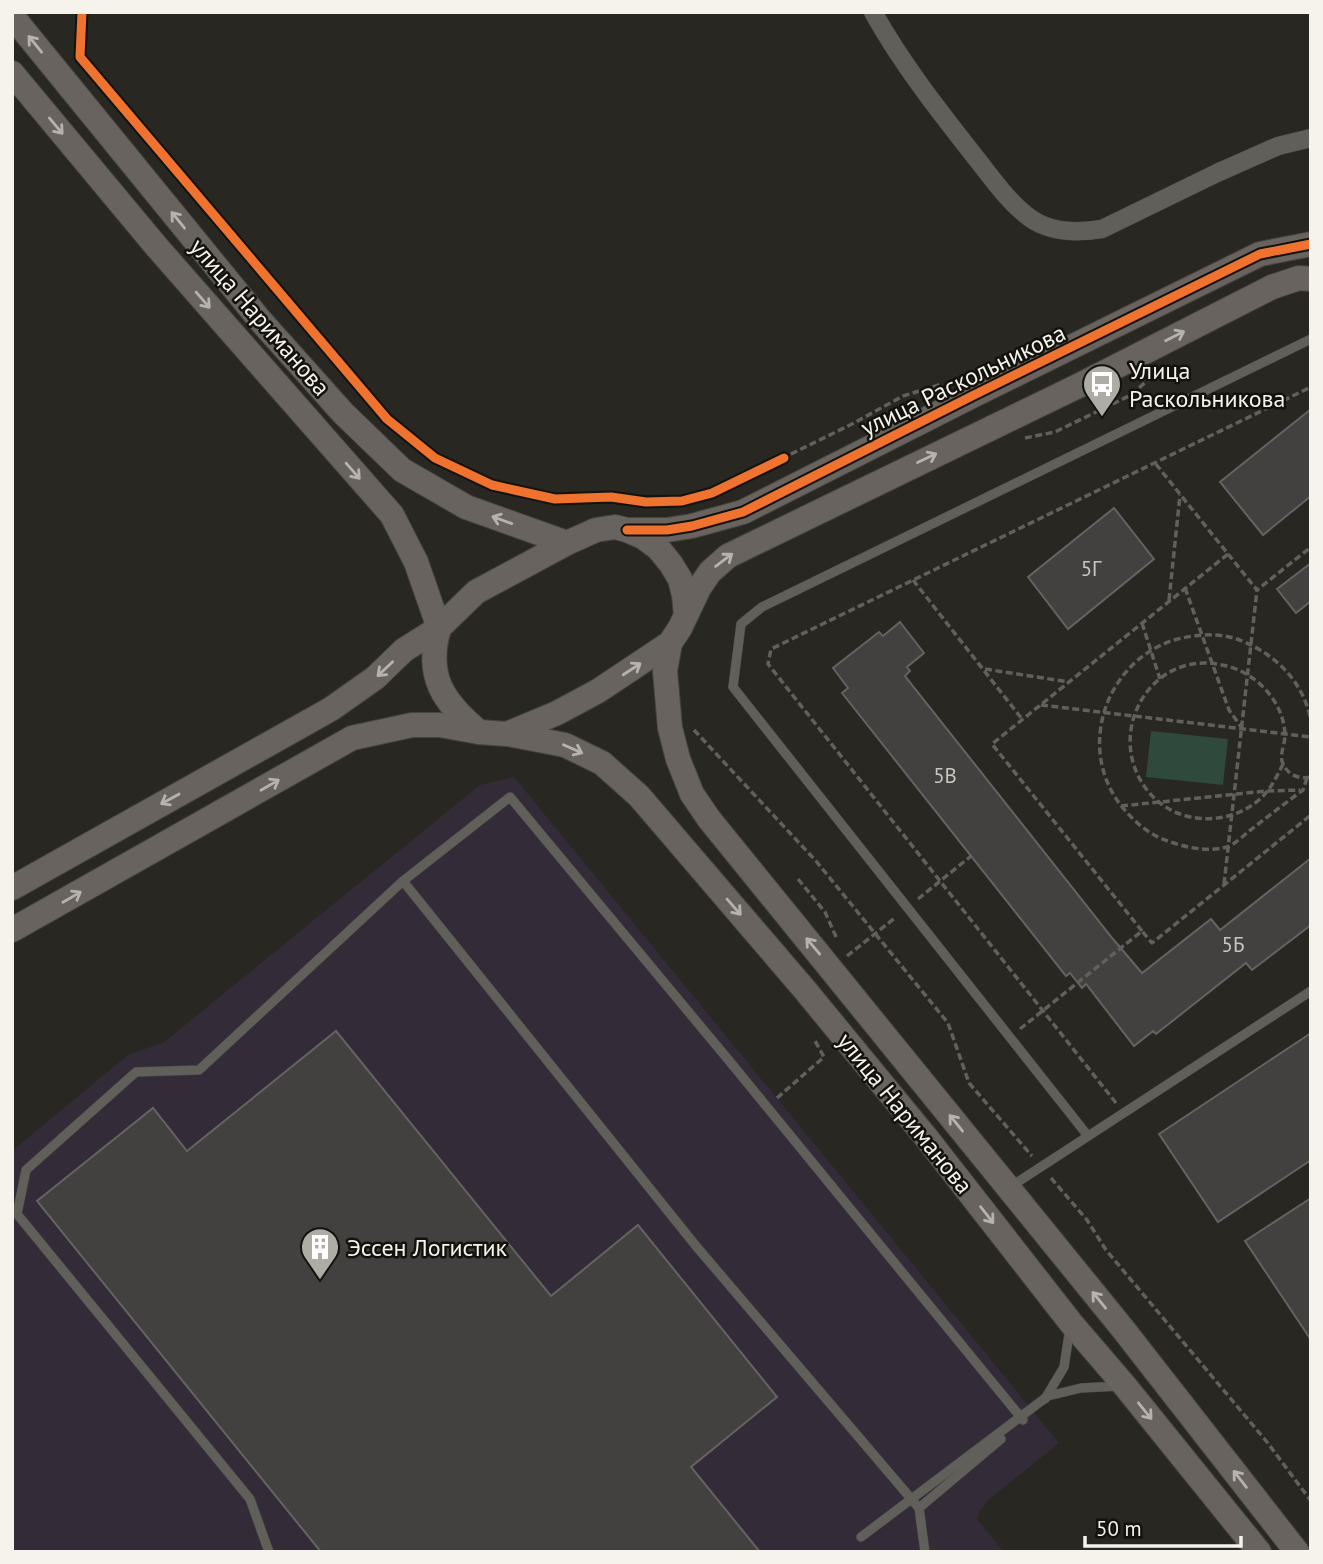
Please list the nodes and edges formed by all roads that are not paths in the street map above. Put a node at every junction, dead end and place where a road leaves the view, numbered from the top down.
1 (18, 12) edge
2 (873, 12) edge
3 (12, 16) edge
4 (12, 74) edge
5 (1311, 138) edge
6 (1311, 244) edge
7 (1311, 279) edge
8 (1311, 339) edge
9 (627, 530) junction
10 (567, 543) junction
11 (686, 615) junction
12 (439, 628) junction
13 (670, 643) junction
14 (479, 732) junction
15 (507, 734) junction
16 (402, 881) junction
17 (12, 888) edge
18 (12, 930) edge
19 (1311, 991) edge
20 (1088, 1136) junction
21 (1009, 1188) junction
22 (1071, 1323) junction
23 (1125, 1386) junction
24 (1048, 1396) junction
25 (1023, 1420) junction
26 (919, 1508) junction
27 (861, 1536) dead end
28 (270, 1552) edge
29 (925, 1552) edge
30 (1259, 1552) edge
31 (1297, 1552) edge

1 - 3 lane
2 - 5 street
10 -> 3 main road, улица Нариманова
4 -> 12 main road, улица Нариманова
6 - 9 main road, улица Раскольникова
11 -> 7 main road
8 - 20 lane
9 - 10 main road
9 - 11 main road
10 - 12 main road
11 - 13 main road
12 - 14 main road
12 -> 17 main road
15 -> 13 main road
21 -> 13 main road, улица Нариманова
14 - 15 main road
18 -> 14 main road
15 -> 22 main road, улица Нариманова
16 - 25 lane
16 - 26 lane
16 - 28 lane
19 - 20 lane
20 - 21 lane
31 -> 21 main road, улица Нариманова
22 - 23 main road, улица Нариманова
22 - 24 lane
23 - 24 lane
23 -> 30 main road, улица Нариманова
24 - 25 lane
24 - 27 lane
25 - 26 lane
26 - 29 lane

